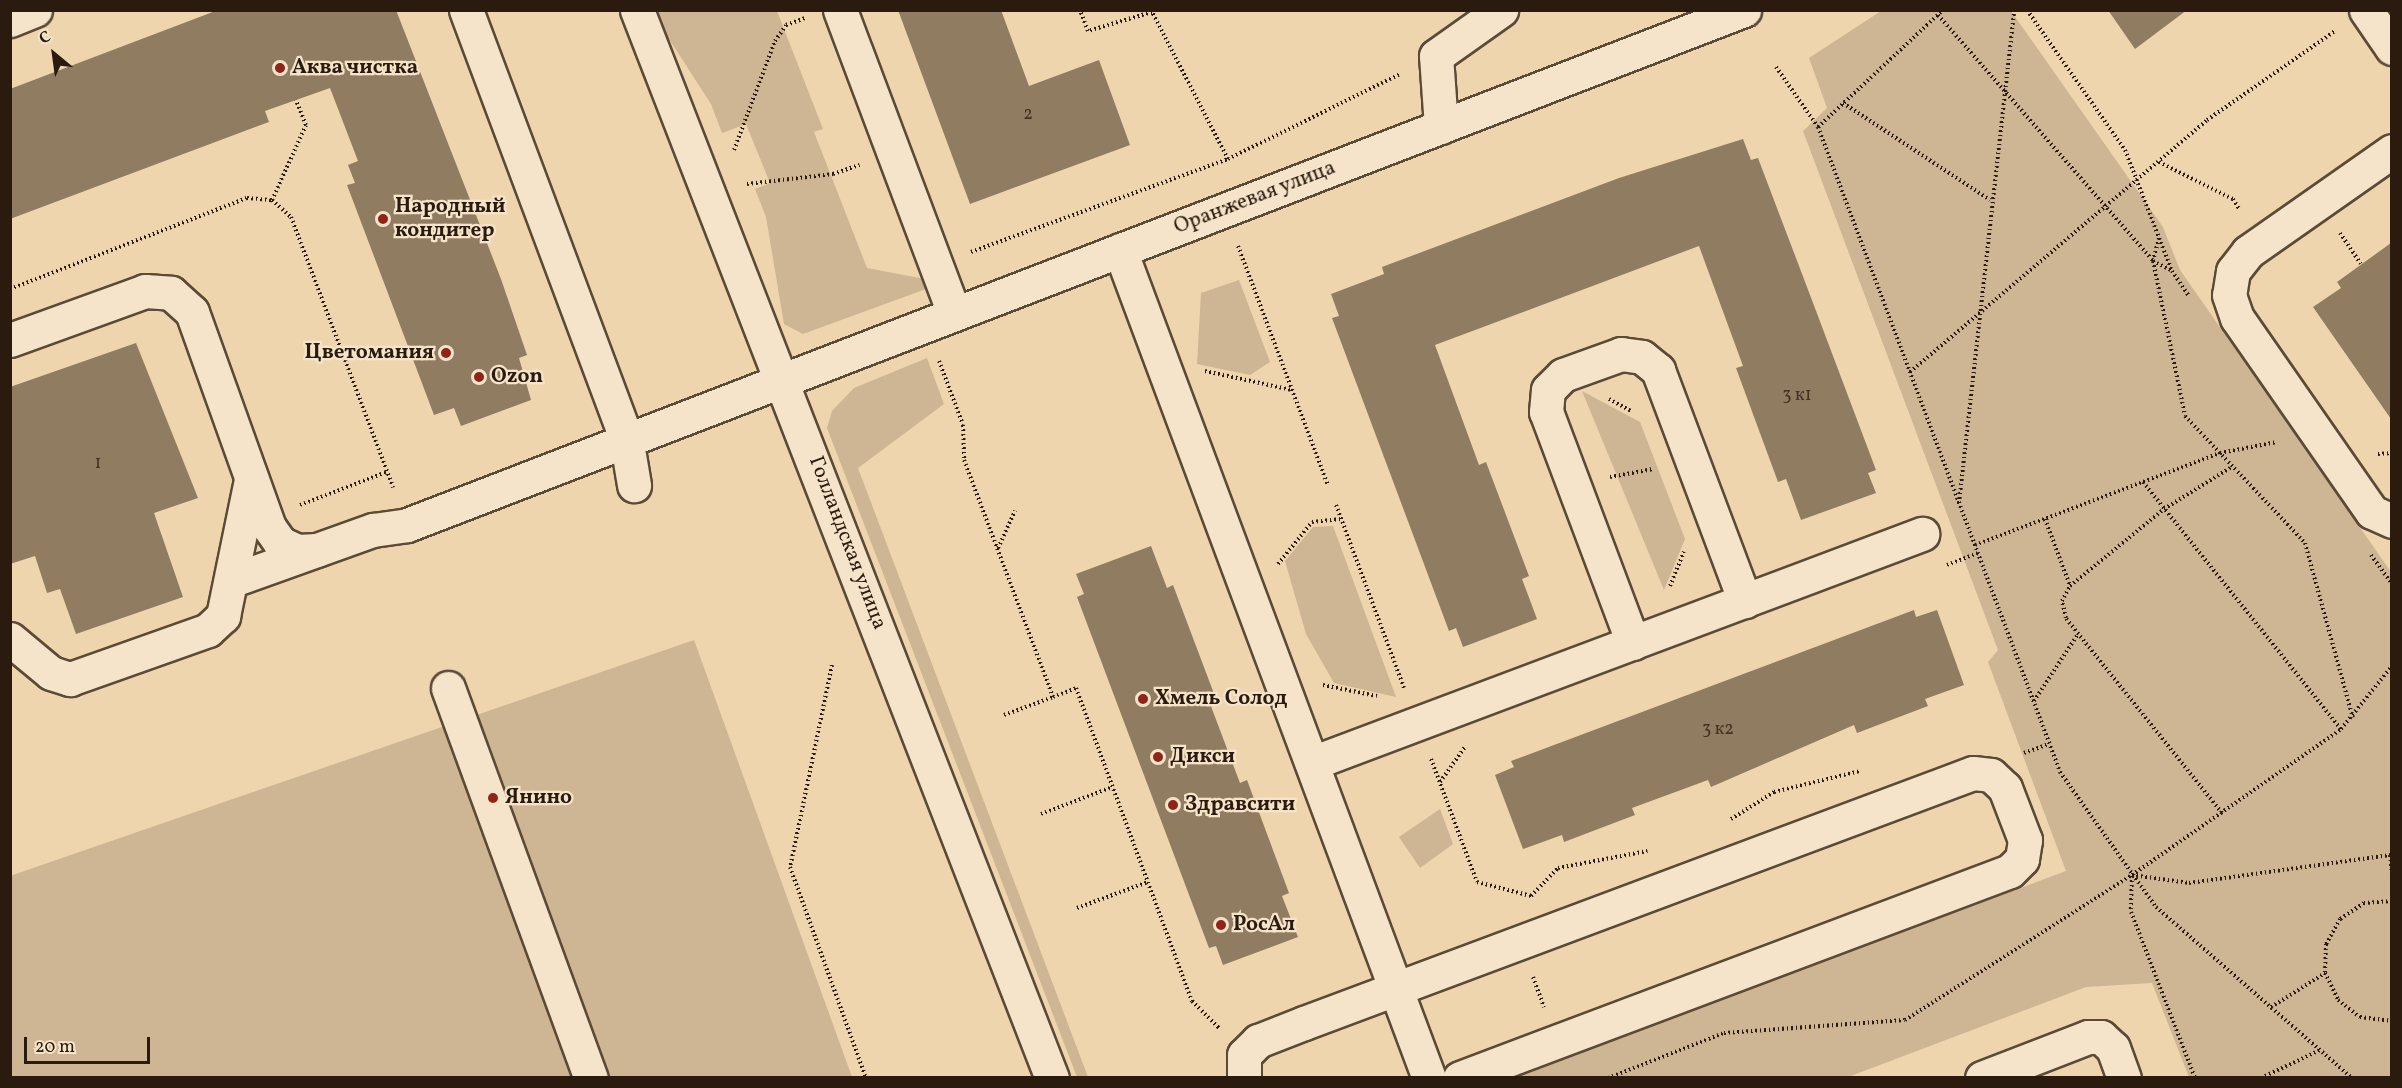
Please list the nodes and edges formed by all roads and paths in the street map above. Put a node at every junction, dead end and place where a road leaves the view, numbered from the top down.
1 (35, 10) edge
2 (466, 10) edge
3 (615, 10) edge
4 (636, 10) edge
5 (840, 10) edge
6 (1080, 10) edge
7 (1501, 10) edge
8 (1943, 10) edge
9 (2014, 10) edge
10 (1152, 11) edge
11 (1729, 14) edge
12 (1938, 15) junction
13 (2355, 17) edge
14 (10, 20) edge
15 (786, 25) dead end
16 (2391, 48) edge
17 (1436, 56) junction
18 (1776, 67) dead end
19 (2001, 88) junction
20 (296, 99) dead end
21 (1843, 103) junction
22 (1441, 127) junction
23 (1818, 127) junction
24 (734, 150) dead end
25 (2391, 151) edge
26 (1228, 159) junction
27 (2159, 162) junction
28 (833, 174) dead end
29 (747, 184) dead end
30 (2233, 199) dead end
31 (272, 200) junction
32 (1990, 201) junction
33 (2104, 205) junction
34 (2159, 238) dead end
35 (1236, 239) dead end
36 (1120, 250) junction
37 (2153, 261) junction
38 (936, 265) junction
39 (2172, 271) dead end
40 (10, 289) edge
41 (954, 313) junction
42 (1978, 313) junction
43 (10, 340) edge
44 (935, 350) dead end
45 (1162, 362) junction
46 (1910, 372) junction
47 (1563, 375) junction
48 (774, 382) junction
49 (1292, 390) junction
50 (626, 437) junction
51 (2290, 439) dead end
52 (1688, 450) junction
53 (2220, 453) junction
54 (2233, 466) junction
55 (387, 472) junction
56 (251, 478) junction
57 (2142, 482) junction
58 (1573, 484) junction
59 (634, 485) dead end
60 (1328, 485) dead end
61 (1706, 498) junction
62 (1959, 504) junction
63 (2164, 509) junction
64 (1015, 511) dead end
65 (266, 518) junction
66 (1341, 519) dead end
67 (2045, 519) junction
68 (2391, 521) edge
69 (407, 525) junction
70 (1922, 534) dead end
71 (1975, 545) junction
72 (998, 548) junction
73 (317, 550) junction
74 (1978, 554) junction
75 (1947, 565) dead end
76 (233, 580) junction
77 (2070, 586) junction
78 (1250, 597) junction
79 (1745, 601) junction
80 (2078, 633) junction
81 (10, 639) edge
82 (1641, 640) junction
83 (832, 665) dead end
84 (2391, 666) edge
85 (1279, 676) junction
86 (448, 688) dead end
87 (1053, 696) junction
88 (1388, 699) dead end
89 (2033, 702) junction
90 (1004, 715) dead end
91 (2353, 719) junction
92 (2341, 729) junction
93 (1312, 763) junction
94 (1874, 768) dead end
95 (1112, 787) junction
96 (2222, 813) junction
97 (1041, 814) dead end
98 (1725, 823) dead end
99 (1650, 850) dead end
100 (2391, 855) edge
101 (2391, 874) edge
102 (2132, 875) junction
103 (1148, 882) junction
104 (1477, 882) dead end
105 (2391, 901) edge
106 (1077, 908) dead end
107 (2325, 973) junction
108 (1396, 989) junction
109 (2271, 1008) junction
110 (2391, 1021) edge
111 (2320, 1050) junction
112 (1244, 1066) edge
113 (591, 1077) edge
114 (866, 1077) edge
115 (1027, 1077) edge
116 (1052, 1077) edge
117 (1429, 1077) edge
118 (1460, 1077) edge
119 (1608, 1077) edge
120 (1982, 1077) edge
121 (2124, 1077) edge
122 (2195, 1077) edge
123 (2261, 1077) edge
124 (2352, 1077) edge

1 - 14 street
2 - 50 street
3 - 48 street, Голландская улица
4 - 48 street, Голландская улица
5 - 38 street
6 - 10 path
7 - 17 street
8 - 12 path
9 - 19 path
10 - 26 path
11 - 22 street, Оранжевая улица
12 - 19 path
12 - 21 path
13 - 16 street
13 - 27 path
15 - 24 path
17 - 22 street
17 - 26 path
18 - 23 path
19 - 32 path
19 - 33 path
20 - 31 path
21 - 23 path
21 - 32 path
22 - 36 street, Оранжевая улица
23 - 46 path
25 - 68 street
26 - 38 path
27 - 30 path
27 - 33 path
28 - 29 path
31 - 40 path
31 - 55 path
32 - 42 path
33 - 37 path
33 - 42 path
34 - 37 path
35 - 49 path
36 - 41 street, Оранжевая улица
36 - 45 street
37 - 39 path
37 - 53 path
38 - 41 street
41 - 48 street, Оранжевая улица
42 - 46 path
42 - 62 path
43 - 56 street
44 - 72 path
45 - 49 path
45 - 78 street
46 - 62 path
47 - 52 path
47 - 52 street
47 - 58 street
48 - 50 street, Оранжевая улица
48 - 115 street, Голландская улица
48 - 116 street, Голландская улица
49 - 60 path
50 - 59 street
50 - 69 street, Оранжевая улица
51 - 53 path
52 - 58 path
52 - 61 street
53 - 54 path
53 - 57 path
54 - 63 path
54 - 91 path
55 - 65 path
55 - 69 path
56 - 65 street
56 - 76 street
57 - 63 path
57 - 67 path
58 - 82 street
61 - 79 street
61 - 82 path
62 - 71 path
63 - 77 path
63 - 92 path
64 - 72 path
65 - 73 street
66 - 78 path
67 - 71 path
67 - 77 path
69 - 73 street, Оранжевая улица
70 - 79 street
71 - 74 path
72 - 87 path
73 - 76 street, Оранжевая улица
74 - 75 path
74 - 89 path
76 - 81 street
77 - 80 path
78 - 85 street
79 - 82 street
80 - 89 path
80 - 96 path
82 - 93 street
83 - 114 path
84 - 91 path
85 - 88 path
85 - 93 street
86 - 113 street
87 - 90 path
87 - 95 path
89 - 102 path
91 - 92 path
92 - 96 path
93 - 108 street
94 - 98 path
95 - 97 path
95 - 103 path
96 - 102 path
99 - 104 path
100 - 101 path
100 - 102 path
102 - 109 path
102 - 119 path
102 - 122 path
103 - 106 path
103 - 112 path
105 - 107 path
107 - 109 path
107 - 110 path
108 - 112 street
108 - 117 street
108 - 118 street
109 - 111 path
111 - 123 path
111 - 124 path
120 - 121 street

